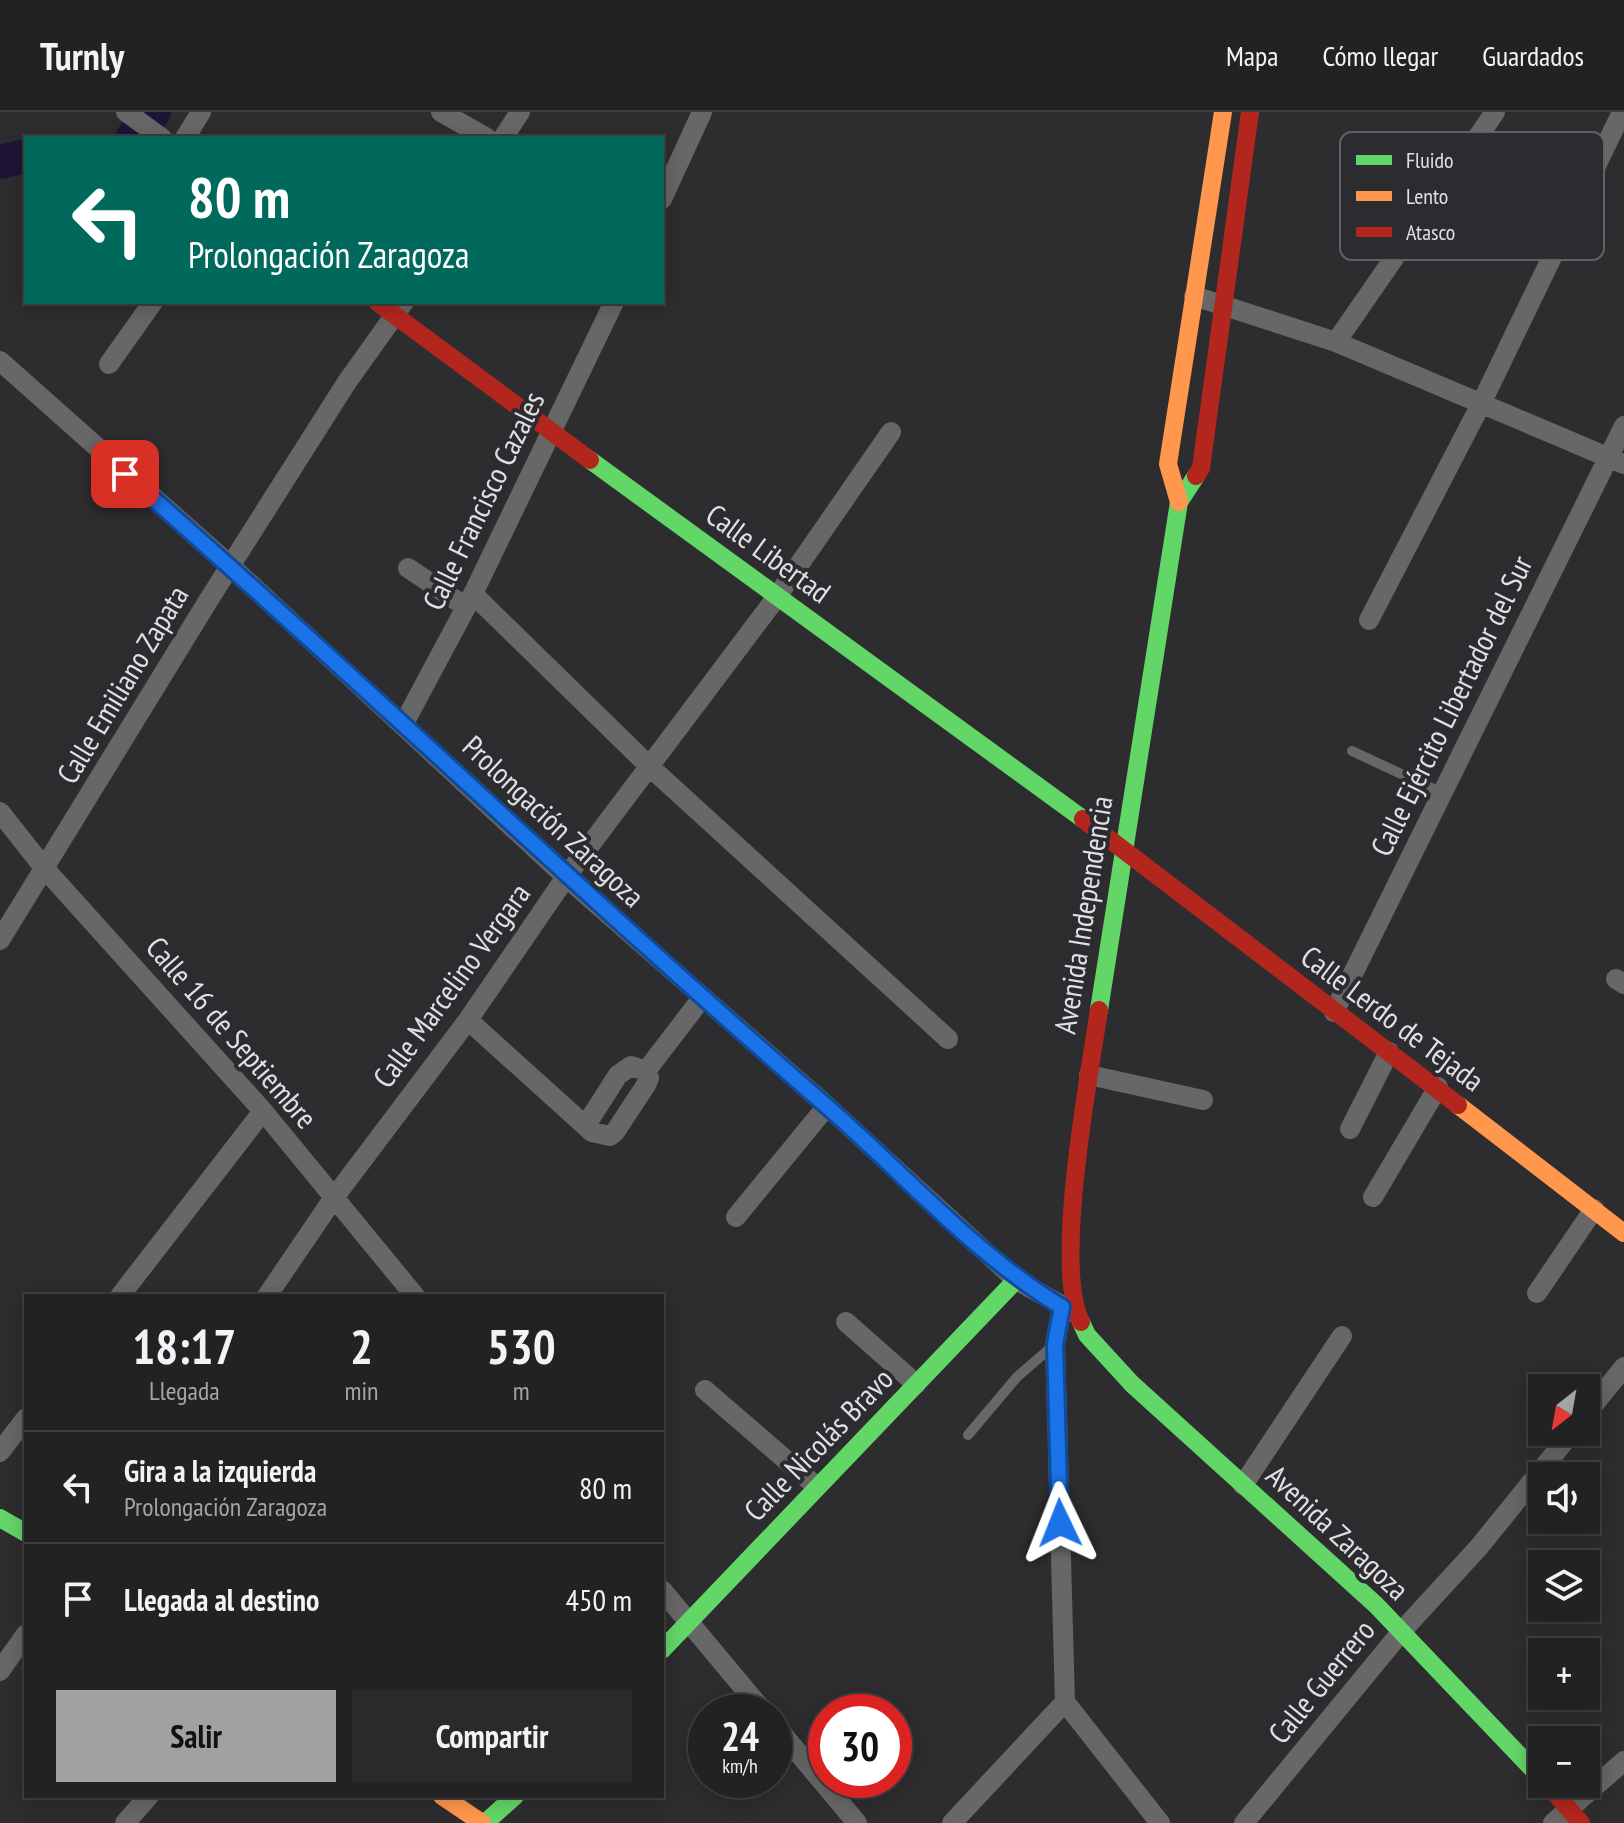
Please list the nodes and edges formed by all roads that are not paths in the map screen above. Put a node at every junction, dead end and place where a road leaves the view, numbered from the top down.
1 (201, 112) edge
2 (441, 112) edge
3 (520, 112) edge
4 (702, 112) edge
5 (1223, 112) edge
6 (1250, 112) edge
7 (1495, 112) edge
8 (1622, 112) edge
9 (130, 115) edge
10 (1481, 132) edge
11 (1221, 133) junction
12 (157, 134) edge
13 (186, 136) edge
14 (483, 136) edge
15 (504, 136) edge
16 (1247, 137) junction
17 (1604, 149) edge
18 (664, 195) edge
19 (1393, 260) edge
20 (1551, 260) edge
21 (1194, 296) junction
22 (1225, 303) junction
23 (152, 304) edge
24 (613, 304) edge
25 (400, 309) edge
26 (1336, 342) junction
27 (0, 361) edge
28 (109, 364) dead end
29 (1481, 404) junction
30 (1624, 426) edge
31 (891, 432) dead end
32 (553, 433) junction
33 (1616, 461) edge
34 (1179, 502) junction
35 (232, 567) junction
36 (408, 568) dead end
37 (776, 598) junction
38 (469, 601) junction
39 (1369, 620) dead end
40 (403, 725) junction
41 (1352, 751) dead end
42 (649, 766) junction
43 (1442, 793) junction
44 (0, 812) edge
45 (1126, 850) junction
46 (45, 869) junction
47 (566, 877) junction
48 (0, 940) edge
49 (702, 998) junction
50 (1334, 1012) junction
51 (468, 1020) junction
52 (948, 1039) dead end
53 (1389, 1052) junction
54 (642, 1069) junction
55 (1089, 1075) junction
56 (1438, 1087) junction
57 (1203, 1100) dead end
58 (827, 1106) junction
59 (263, 1111) junction
60 (589, 1128) junction
61 (1350, 1129) dead end
62 (1373, 1197) dead end
63 (333, 1199) junction
64 (1594, 1209) junction
65 (736, 1217) dead end
66 (1624, 1233) edge
67 (1016, 1280) junction
68 (1537, 1293) dead end
69 (122, 1294) edge
70 (268, 1294) edge
71 (413, 1294) edge
72 (1069, 1310) junction
73 (846, 1322) dead end
74 (1087, 1335) joint
75 (1342, 1336) dead end
76 (1055, 1344) junction
77 (1624, 1367) edge
78 (916, 1384) junction
79 (705, 1390) dead end
80 (1600, 1397) edge
81 (24, 1421) edge
82 (968, 1435) dead end
83 (1561, 1446) edge
84 (0, 1452) edge
85 (1243, 1485) junction
86 (816, 1486) junction
87 (0, 1518) edge
88 (24, 1532) edge
89 (664, 1592) edge
90 (690, 1623) junction
91 (1402, 1631) junction
92 (24, 1637) edge
93 (664, 1648) edge
94 (0, 1671) edge
95 (749, 1694) edge
96 (1065, 1702) junction
97 (792, 1745) edge
98 (1624, 1761) edge
99 (1528, 1764) edge
100 (147, 1798) edge
101 (445, 1798) edge
102 (513, 1798) edge
103 (1559, 1798) edge
104 (1575, 1816) edge
105 (125, 1823) edge
106 (484, 1823) edge
107 (857, 1823) edge
108 (952, 1823) edge
109 (1160, 1823) edge
110 (1244, 1823) edge
111 (1553, 1823) edge

1 - 13 street
2 - 14 street
3 - 15 street
4 - 18 street
5 - 11 main road, Avenida Independencia
6 - 16 main road, Avenida Independencia
7 - 10 street
8 - 17 street
9 - 12 street
11 - 16 main road
11 - 21 main road, Avenida Independencia
16 - 22 main road, Avenida Independencia
19 - 26 street
20 - 29 street
21 - 22 street
21 - 34 main road, Avenida Independencia
22 - 26 street
22 - 34 main road, Avenida Independencia
23 - 28 street
24 - 32 street, Calle Francisco Cazales
25 - 32 main road, Calle Libertad
25 - 35 street, Calle Emiliano Zapata
26 - 29 street
27 - 35 street, Prolongación Zaragoza
29 - 33 street
29 - 39 street
30 - 33 street, Calle Ejército Libertador del Sur
31 - 37 street, Calle Marcelino Vergara
32 - 37 main road, Calle Libertad
32 - 38 street, Calle Francisco Cazales
33 - 43 street, Calle Ejército Libertador del Sur
34 - 45 main road, Avenida Independencia
35 - 40 street, Prolongación Zaragoza
35 - 46 street, Calle Emiliano Zapata
36 - 38 street
37 - 42 street, Calle Marcelino Vergara
37 - 45 main road, Calle Libertad
38 - 40 street, Calle Francisco Cazales
38 - 42 street
40 - 47 street, Prolongación Zaragoza
41 - 43 lane
42 - 47 street, Calle Marcelino Vergara
42 - 52 street
43 - 50 street, Calle Ejército Libertador del Sur
44 - 46 street, Calle 16 de Septiembre
45 - 50 main road, Calle Lerdo de Tejada
45 - 55 main road, Avenida Independencia
46 - 48 street, Calle Emiliano Zapata
46 - 59 street, Calle 16 de Septiembre
47 - 49 street, Prolongación Zaragoza
47 - 51 street, Calle Marcelino Vergara
49 - 54 street
49 - 58 street, Prolongación Zaragoza
50 - 53 main road, Calle Lerdo de Tejada
51 - 60 street
51 - 63 street, Calle Marcelino Vergara
53 - 56 main road, Calle Lerdo de Tejada
53 - 61 street
54 - 60 street
54 - 60 street
55 - 57 street
55 - 72 main road, Avenida Independencia
56 - 62 street
56 - 64 main road, Calle Lerdo de Tejada
58 - 65 street
58 - 67 street, Prolongación Zaragoza
59 - 63 street, Calle 16 de Septiembre
59 - 69 street
63 - 70 street, Calle Marcelino Vergara
63 - 71 street, Calle 16 de Septiembre
64 - 66 main road, Calle Lerdo de Tejada
64 - 68 street
67 - 72 street, Prolongación Zaragoza
67 - 78 main road, Calle Nicolás Bravo
72 - 74 main road, Avenida Independencia
72 - 76 street, Avenida Independencia
73 - 78 street
74 - 85 main road, Avenida Zaragoza
75 - 85 street
76 - 82 lane
76 - 96 street, Avenida Independencia
77 - 80 street
78 - 86 main road, Calle Nicolás Bravo
79 - 86 street
81 - 84 street
83 - 91 street, Calle Guerrero
85 - 91 main road, Avenida Zaragoza
86 - 90 main road, Calle Nicolás Bravo
87 - 88 main road
89 - 90 street
90 - 93 main road, Calle Nicolás Bravo
90 - 95 street
91 - 99 main road, Avenida Zaragoza
91 - 110 street, Calle Guerrero
92 - 94 street
96 - 108 street
96 - 109 street
97 - 107 street
98 - 104 street
100 - 105 street
101 - 106 main road
102 - 106 main road
103 - 104 main road
104 - 111 street

